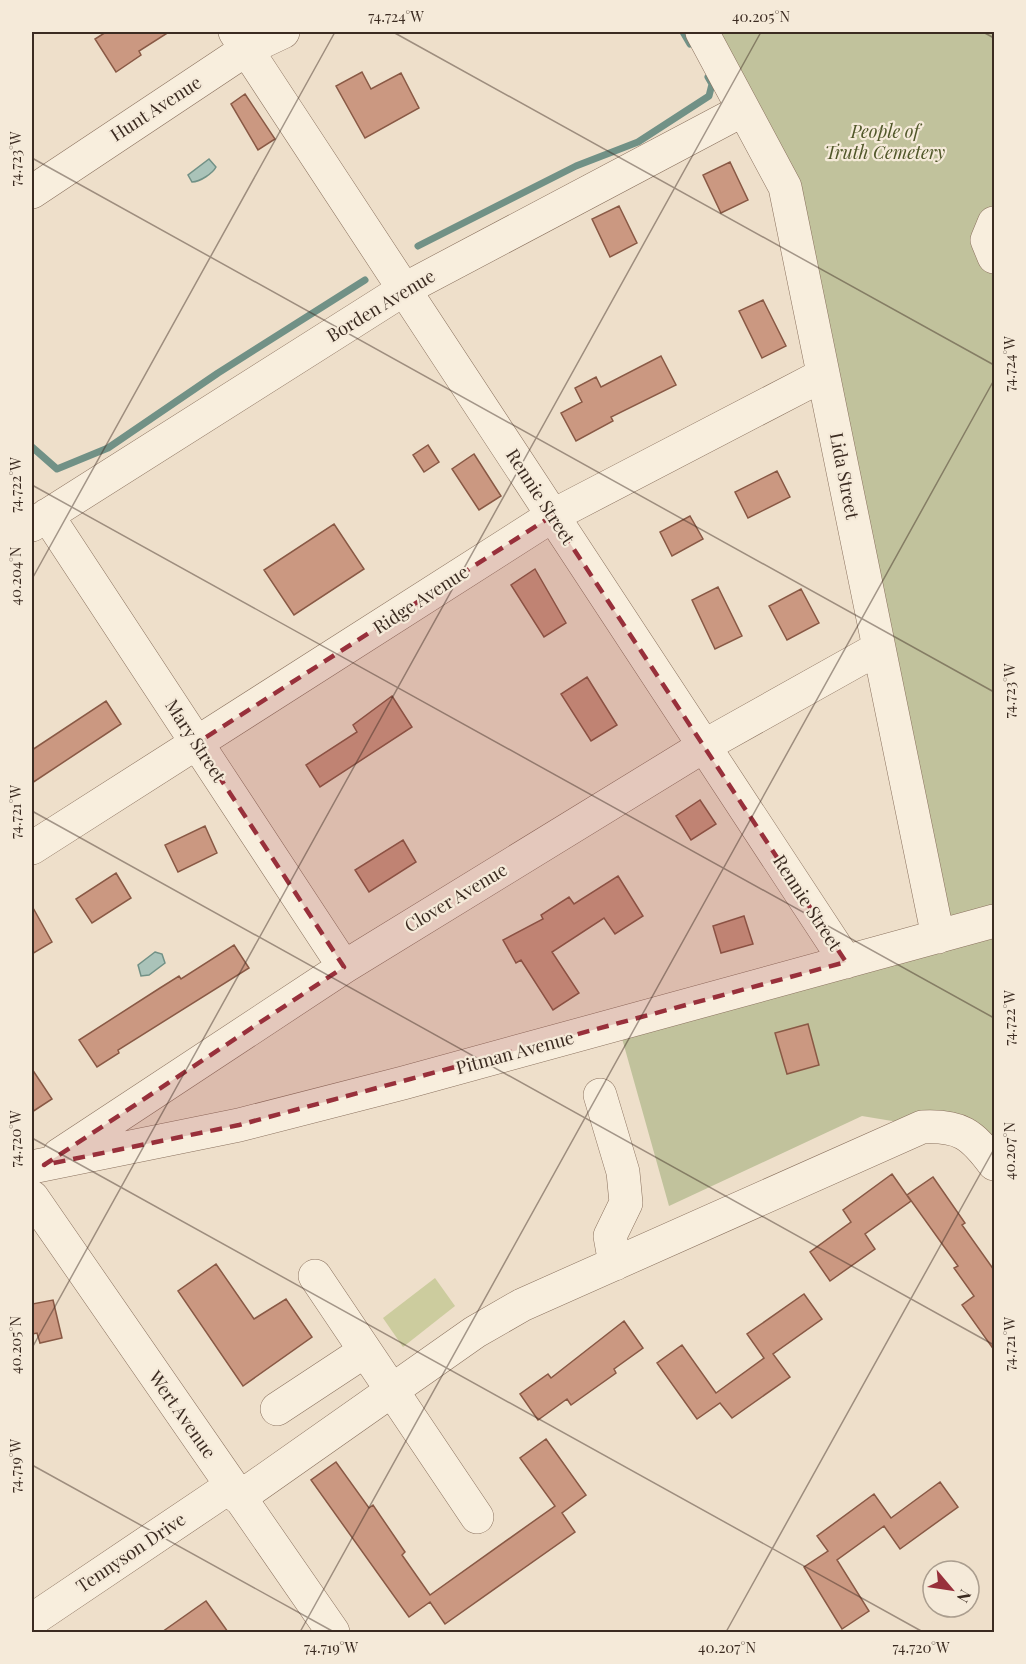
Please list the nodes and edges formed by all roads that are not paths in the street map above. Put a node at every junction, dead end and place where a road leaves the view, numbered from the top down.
1 (283, 32) edge
2 (702, 32) edge
3 (241, 40) edge
4 (743, 110) junction
5 (32, 192) edge
6 (994, 223) edge
7 (994, 257) edge
8 (403, 290) junction
9 (823, 375) junction
10 (552, 516) junction
11 (39, 520) edge
12 (879, 648) junction
13 (197, 743) junction
14 (704, 746) junction
15 (32, 848) edge
16 (994, 921) edge
17 (938, 937) junction
18 (846, 962) junction
19 (344, 967) junction
20 (600, 1095) dead end
21 (994, 1164) edge
22 (38, 1166) edge
23 (32, 1197) edge
24 (615, 1264) junction
25 (315, 1276) dead end
26 (364, 1351) junction
27 (391, 1391) junction
28 (277, 1409) dead end
29 (235, 1492) junction
30 (477, 1517) dead end
31 (32, 1621) edge
32 (43, 1632) edge
33 (333, 1632) edge

1 - 3 street, Hunt Avenue
2 - 4 street, Lida Street
3 - 5 street, Hunt Avenue
3 - 8 street, Rennie Street
4 - 8 street, Borden Avenue
4 - 9 street, Lida Street
6 - 7 street
8 - 10 street, Rennie Street
8 - 11 street, Borden Avenue
9 - 10 street, Ridge Avenue
9 - 12 street, Lida Street
10 - 13 street, Ridge Avenue
10 - 14 street, Rennie Street
11 - 13 street, Mary Street
12 - 14 street, Clover Avenue
12 - 17 street, Lida Street
13 - 15 street, Ridge Avenue
13 - 19 street, Mary Street
14 - 18 street, Rennie Street
14 - 19 street, Clover Avenue
16 - 17 street, Pitman Avenue
17 - 18 street, Pitman Avenue
18 - 22 street, Pitman Avenue
19 - 22 street, Clover Avenue
20 - 24 street
21 - 24 street, Tennyson Drive
23 - 29 street, Wert Avenue
24 - 27 street, Tennyson Drive
25 - 26 street
26 - 27 street
26 - 28 street
27 - 29 street, Tennyson Drive
27 - 30 street
29 - 31 street, Tennyson Drive
29 - 33 street, Wert Avenue
31 - 32 street

